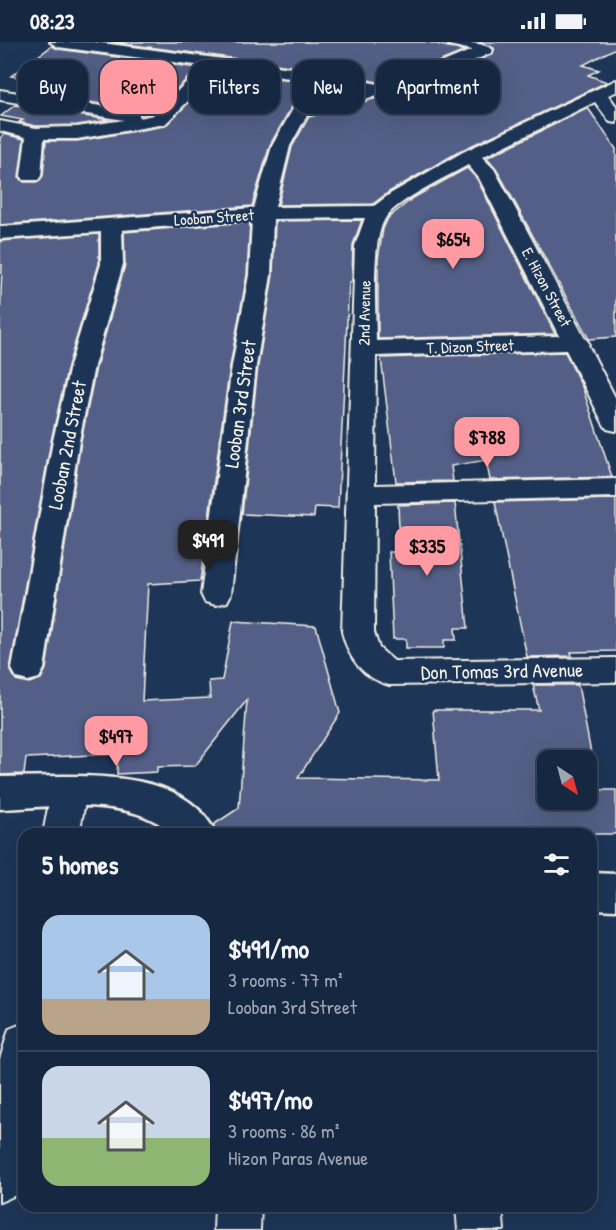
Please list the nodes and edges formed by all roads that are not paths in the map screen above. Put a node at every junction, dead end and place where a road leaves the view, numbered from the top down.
1 (58, 42) edge
2 (455, 42) edge
3 (189, 60) edge
4 (464, 60) edge
5 (280, 72) edge
6 (376, 89) edge
7 (189, 90) edge
8 (607, 90) edge
9 (376, 91) edge
10 (0, 95) edge
11 (616, 118) edge
12 (159, 120) junction
13 (0, 126) edge
14 (36, 134) junction
15 (470, 156) junction
16 (31, 176) dead end
17 (379, 212) junction
18 (263, 213) junction
19 (111, 224) junction
20 (0, 233) edge
21 (577, 343) junction
22 (363, 349) junction
23 (616, 423) edge
24 (616, 488) edge
25 (360, 494) junction
26 (216, 594) dead end
27 (28, 669) dead end
28 (616, 670) edge
29 (389, 672) joint
30 (69, 792) junction
31 (0, 793) edge
32 (62, 828) edge
33 (191, 828) edge
34 (597, 891) edge
35 (616, 892) edge
36 (18, 1078) edge
37 (0, 1179) edge
38 (238, 1212) edge
39 (480, 1212) edge
40 (237, 1230) edge
41 (481, 1230) edge

1 - 3 street
2 - 4 street, Looban Street
5 - 6 street
7 - 12 street
8 - 11 street
8 - 15 street
9 - 18 street, Looban Street
10 - 12 street
12 - 14 street
13 - 14 street
14 - 16 street
15 - 17 street
15 - 21 street, E. Hizon Street
17 - 18 street
17 - 22 street, 2nd Avenue
18 - 19 street, Looban Street
18 - 26 street, Looban 3rd Street
19 - 20 street, Looban Street
19 - 27 street, Looban 2nd Street
21 - 22 street, T. Dizon Street
21 - 23 street, E. Hizon Street
22 - 25 street, 2nd Avenue
24 - 25 street
25 - 29 street, 2nd Avenue
28 - 29 street, Don Tomas 3rd Avenue
30 - 31 street
30 - 32 street
30 - 33 street
34 - 35 street
36 - 37 street
38 - 40 street
39 - 41 street

